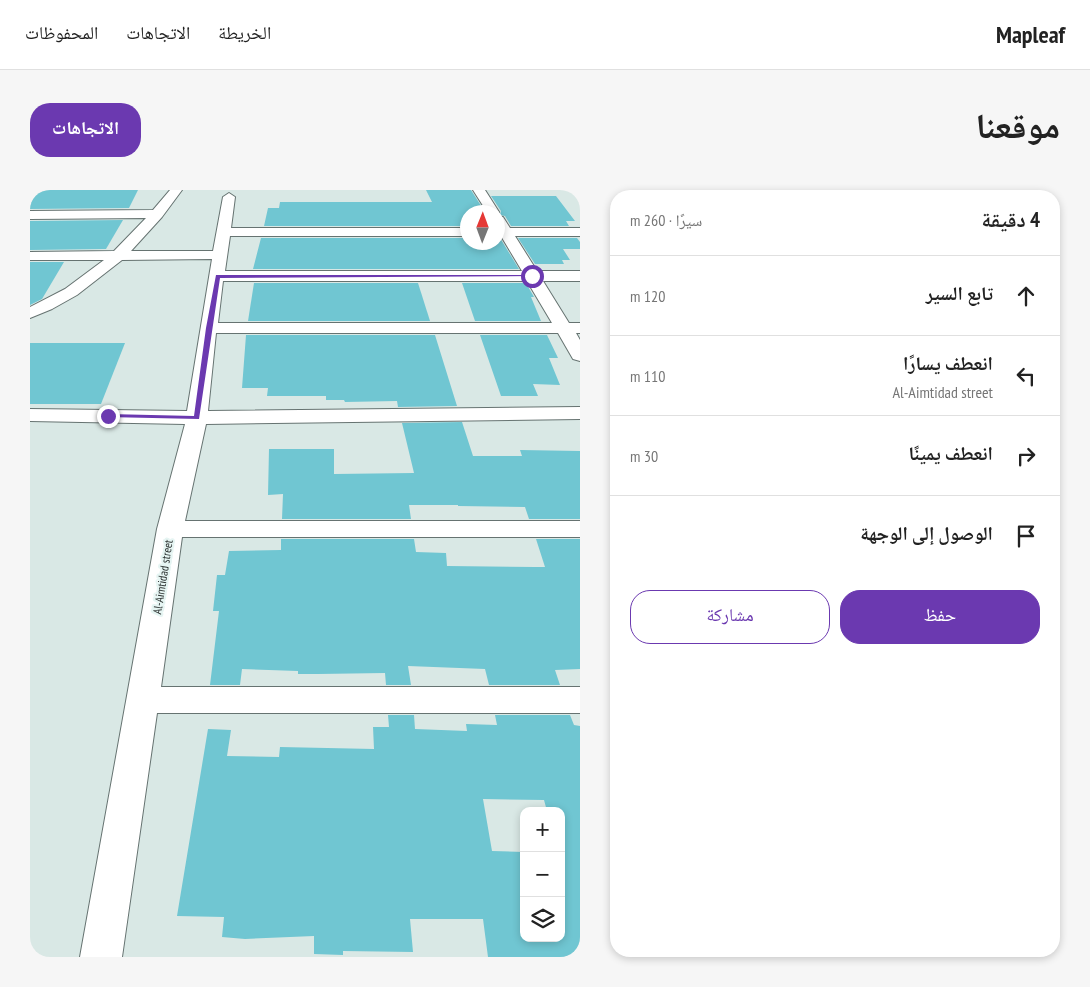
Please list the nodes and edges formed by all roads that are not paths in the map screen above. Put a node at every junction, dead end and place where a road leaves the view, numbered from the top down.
1 (176, 190) edge
2 (479, 190) edge
3 (230, 192) edge
4 (489, 205) edge
5 (157, 214) junction
6 (30, 215) edge
7 (505, 228) edge
8 (580, 232) edge
9 (460, 233) edge
10 (505, 236) edge
11 (221, 254) junction
12 (30, 256) edge
13 (116, 256) junction
14 (532, 276) junction
15 (580, 276) edge
16 (30, 314) edge
17 (208, 328) junction
18 (572, 328) edge
19 (580, 355) edge
20 (580, 413) edge
21 (30, 415) edge
22 (197, 418) junction
23 (580, 529) edge
24 (170, 530) junction
25 (144, 700) junction
26 (580, 700) edge
27 (101, 957) edge

1 - 5 street
2 - 4 street
3 - 11 street, Al-Aimtidad street
5 - 6 street
5 - 13 street
7 - 8 street
9 - 11 street
10 - 14 street
11 - 13 street
11 - 14 street
11 - 17 street, Al-Aimtidad street
12 - 13 street
13 - 16 street
14 - 15 street
14 - 18 street
17 - 18 street
17 - 22 street, Al-Aimtidad street
18 - 19 street
20 - 22 street
21 - 22 street
22 - 24 street, Al-Aimtidad street
23 - 24 street
24 - 25 street, Al-Aimtidad street
25 - 26 street
25 - 27 street, Al-Aimtidad street

